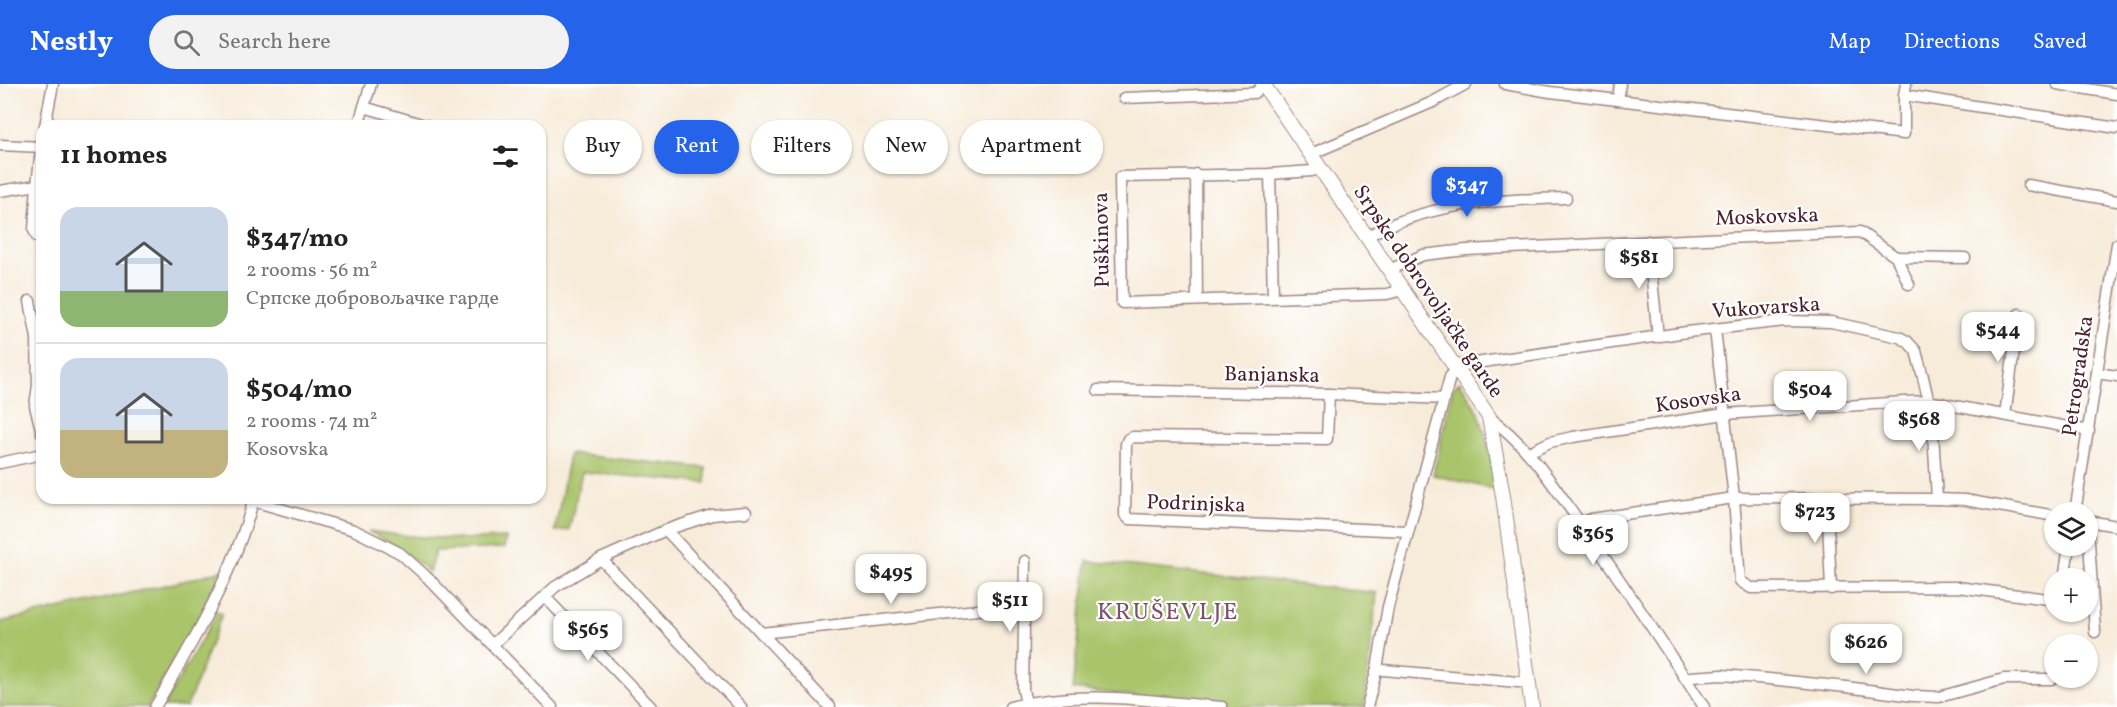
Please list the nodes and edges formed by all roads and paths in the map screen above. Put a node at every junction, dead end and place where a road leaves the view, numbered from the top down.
1 (53, 84) edge
2 (371, 84) edge
3 (1466, 84) edge
4 (1505, 84) edge
5 (1620, 84) edge
6 (2057, 84) edge
7 (1265, 85) edge
8 (2097, 87) edge
9 (1905, 89) edge
10 (2117, 94) edge
11 (1124, 98) dead end
12 (1618, 100) junction
13 (364, 106) junction
14 (46, 120) edge
15 (360, 120) edge
16 (409, 120) edge
17 (2117, 128) edge
18 (0, 145) edge
19 (36, 145) edge
20 (1311, 154) junction
21 (1320, 168) junction
22 (1196, 174) junction
23 (1270, 174) junction
24 (36, 185) edge
25 (2028, 185) dead end
26 (0, 191) edge
27 (1566, 198) dead end
28 (36, 200) edge
29 (2117, 201) edge
30 (36, 232) edge
31 (1366, 237) junction
32 (1648, 241) junction
33 (2117, 244) edge
34 (1896, 257) junction
35 (1965, 258) dead end
36 (1389, 270) junction
37 (1909, 284) dead end
38 (1403, 290) junction
39 (1273, 297) junction
40 (1197, 300) junction
41 (30, 301) dead end
42 (2019, 314) dead end
43 (36, 325) edge
44 (1715, 329) junction
45 (1658, 337) junction
46 (1456, 369) junction
47 (2097, 373) junction
48 (2117, 376) edge
49 (1098, 390) dead end
50 (1329, 394) junction
51 (36, 396) edge
52 (1445, 399) junction
53 (1928, 401) junction
54 (36, 413) edge
55 (1725, 414) junction
56 (2006, 415) junction
57 (1489, 417) junction
58 (2089, 431) junction
59 (1529, 452) junction
60 (36, 455) edge
61 (0, 463) edge
62 (1734, 498) junction
63 (1937, 498) junction
64 (1827, 499) junction
65 (2077, 502) edge
66 (253, 504) edge
67 (267, 504) edge
68 (746, 512) dead end
69 (2044, 514) edge
70 (2098, 523) edge
71 (1580, 524) junction
72 (2117, 526) edge
73 (666, 530) junction
74 (1408, 531) junction
75 (2090, 556) edge
76 (601, 558) junction
77 (1025, 561) dead end
78 (1831, 589) junction
79 (545, 597) junction
80 (2044, 599) edge
81 (1024, 605) junction
82 (2095, 632) dead end
83 (761, 633) junction
84 (493, 644) junction
85 (1377, 668) junction
86 (1686, 679) junction
87 (2044, 679) edge
88 (1529, 683) junction
89 (1026, 705) edge
90 (155, 707) edge
91 (552, 707) edge
92 (651, 707) edge
93 (741, 707) edge
94 (830, 707) edge
95 (1010, 707) edge
96 (1222, 707) edge
97 (1367, 707) edge
98 (1532, 707) edge
99 (1704, 707) edge

1 - 14 street
2 - 13 street
3 - 20 street
4 - 12 street
5 - 12 street
6 - 8 street
7 - 11 street
7 - 20 main road, Srpske dobrovoljačke garde
8 - 10 street
9 - 12 street
9 - 17 street
13 - 15 street
13 - 16 street
18 - 19 street
20 - 21 main road, Srpske dobrovoljačke garde
21 - 23 street, Puškinova
21 - 31 main road, Srpske dobrovoljačke garde
22 - 23 street, Puškinova
22 - 40 street
22 - 40 street, Puškinova
23 - 39 street
24 - 26 street
25 - 29 street
27 - 31 street
28 - 30 street
31 - 36 main road, Srpske dobrovoljačke garde
32 - 34 street, Moskovska
32 - 36 street, Moskovska
32 - 45 street
33 - 47 street, Petrogradska
34 - 35 street
34 - 37 street, Moskovska
36 - 38 main road, Srpske dobrovoljačke garde
38 - 39 street, Puškinova
38 - 46 main road, Srpske dobrovoljačke garde
39 - 40 street, Puškinova
41 - 43 street
42 - 56 street
44 - 45 street, Vukovarska
44 - 53 street, Vukovarska
44 - 55 street
45 - 46 street, Vukovarska
46 - 52 street
46 - 57 main road, Srpske dobrovoljačke garde
47 - 48 street
47 - 58 street, Petrogradska
49 - 50 street, Banjanska
50 - 52 street, Banjanska
50 - 74 street, Podrinjska
51 - 54 street
52 - 74 street
53 - 55 street, Kosovska
53 - 56 street, Kosovska
53 - 63 street, Vukovarska
55 - 59 street, Kosovska
55 - 62 street
56 - 58 street, Kosovska
57 - 59 street
57 - 88 main road, Srpske dobrovoljačke garde
58 - 65 street, Petrogradska
59 - 71 street
60 - 61 street
62 - 64 street
62 - 71 street
62 - 78 street
63 - 64 street
63 - 69 street
64 - 78 street
66 - 90 street
67 - 84 street
68 - 73 street
70 - 72 street
71 - 86 street
73 - 76 street
73 - 83 street
74 - 85 street
75 - 82 street
76 - 79 street
76 - 93 street
77 - 81 street
78 - 80 street
79 - 84 street
79 - 92 street
81 - 83 street
81 - 89 street
83 - 94 street
84 - 91 street
85 - 88 street
85 - 97 street
86 - 87 street
86 - 99 street
88 - 98 main road, Srpske dobrovoljačke garde
89 - 95 street
89 - 96 street

